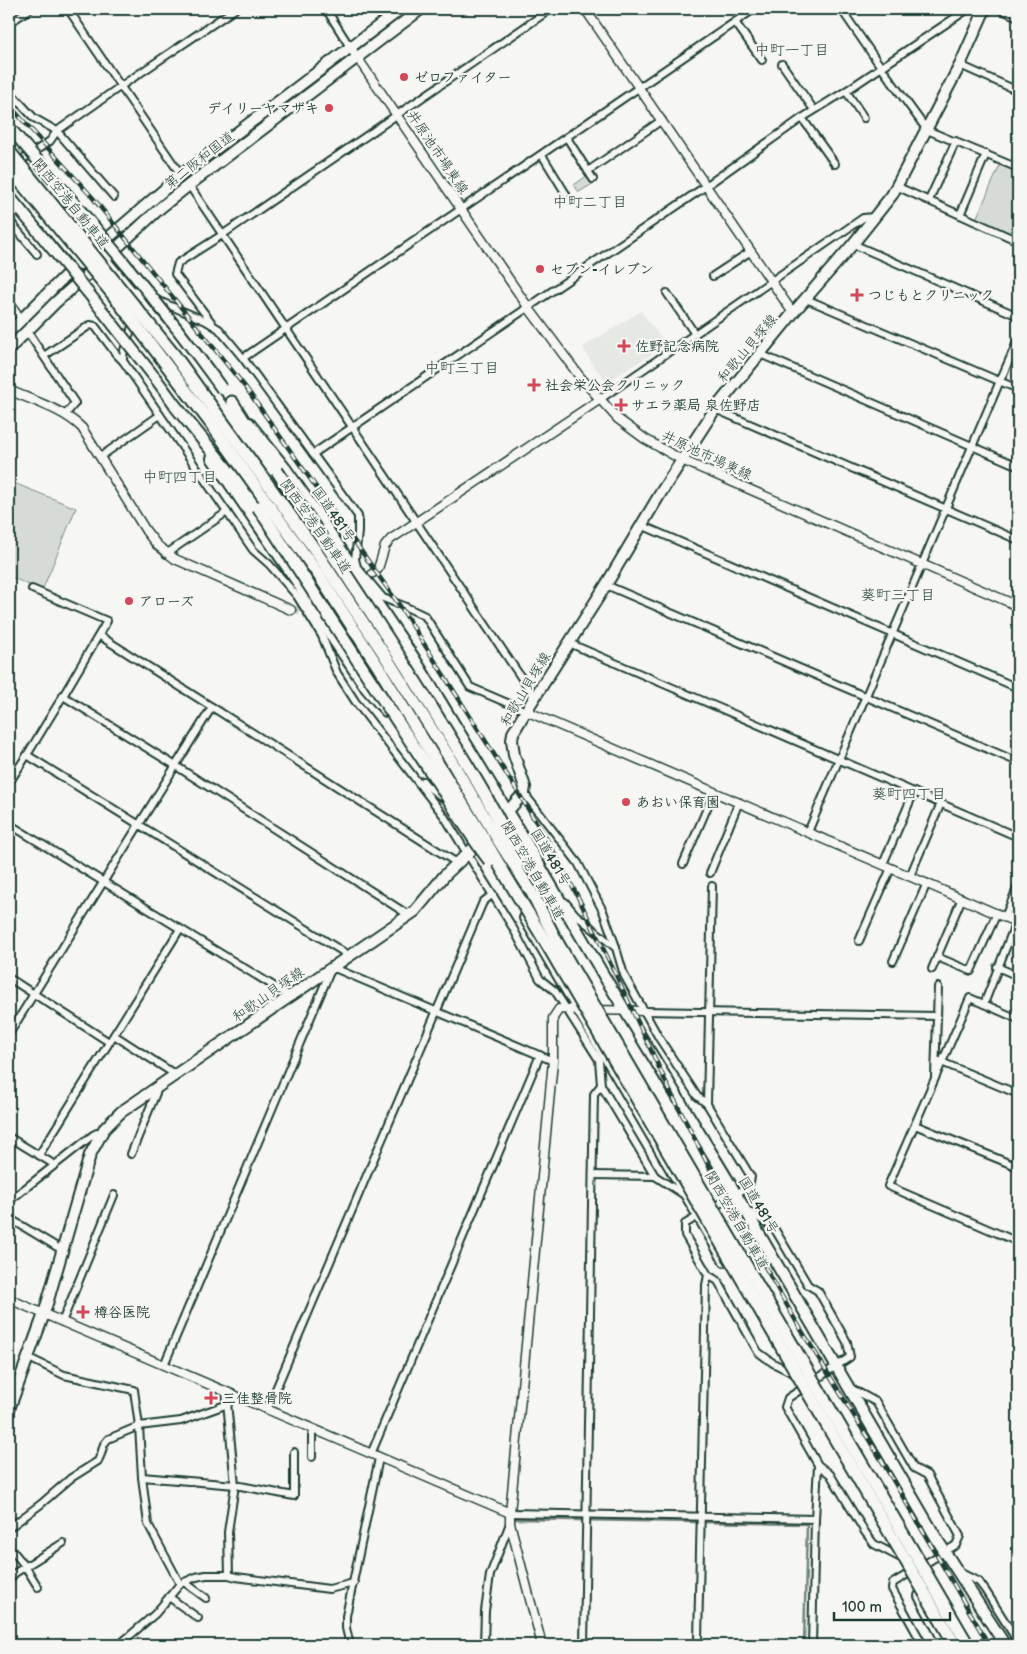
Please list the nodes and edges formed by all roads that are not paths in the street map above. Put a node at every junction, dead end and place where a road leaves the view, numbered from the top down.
1 (30, 9) edge
2 (68, 9) edge
3 (235, 9) edge
4 (326, 9) edge
5 (401, 9) edge
6 (421, 9) edge
7 (551, 9) edge
8 (586, 9) edge
9 (754, 9) edge
10 (841, 9) edge
11 (968, 9) edge
12 (985, 9) edge
13 (999, 9) edge
14 (1018, 17) edge
15 (735, 22) junction
16 (9, 23) edge
17 (350, 47) junction
18 (358, 56) junction
19 (762, 60) dead end
20 (782, 64) dead end
21 (960, 65) junction
22 (881, 67) junction
23 (121, 86) junction
24 (640, 88) junction
25 (9, 91) edge
26 (846, 91) junction
27 (1018, 91) edge
28 (814, 110) junction
29 (398, 114) junction
30 (802, 118) junction
31 (864, 118) dead end
32 (662, 120) junction
33 (9, 127) edge
34 (927, 130) junction
35 (58, 132) junction
36 (566, 138) junction
37 (956, 141) junction
38 (9, 144) edge
39 (9, 151) edge
40 (986, 154) junction
41 (542, 155) junction
42 (22, 160) junction
43 (835, 164) dead end
44 (9, 168) edge
45 (1018, 168) edge
46 (588, 171) junction
47 (181, 175) junction
48 (9, 179) edge
49 (593, 179) dead end
50 (189, 185) junction
51 (706, 186) junction
52 (896, 186) junction
53 (566, 194) dead end
54 (9, 196) edge
55 (114, 197) dead end
56 (929, 200) junction
57 (462, 209) junction
58 (960, 215) junction
59 (876, 217) junction
60 (9, 220) edge
61 (222, 235) junction
62 (1018, 241) edge
63 (853, 244) junction
64 (96, 248) junction
65 (751, 251) junction
66 (37, 254) dead end
67 (104, 259) junction
68 (79, 262) junction
69 (88, 273) junction
70 (713, 276) dead end
71 (772, 281) junction
72 (128, 288) junction
73 (667, 293) dead end
74 (806, 299) junction
75 (9, 301) edge
76 (528, 307) junction
77 (793, 313) junction
78 (1018, 316) edge
79 (21, 319) junction
80 (132, 326) junction
81 (214, 326) junction
82 (285, 329) junction
83 (27, 331) junction
84 (9, 332) edge
85 (695, 334) junction
86 (1018, 340) edge
87 (9, 349) edge
88 (760, 354) junction
89 (44, 356) junction
90 (243, 358) junction
91 (123, 361) junction
92 (1000, 381) junction
93 (1018, 389) edge
94 (9, 390) edge
95 (599, 400) junction
96 (227, 404) junction
97 (176, 407) junction
98 (714, 409) junction
99 (65, 414) junction
100 (160, 415) junction
101 (352, 427) junction
102 (211, 428) junction
103 (973, 446) junction
104 (313, 454) junction
105 (100, 457) junction
106 (682, 460) junction
107 (1018, 466) edge
108 (258, 507) junction
109 (946, 508) junction
110 (227, 512) junction
111 (416, 522) junction
112 (641, 525) junction
113 (1018, 540) edge
114 (166, 554) junction
115 (922, 564) junction
116 (373, 573) dead end
117 (606, 584) junction
118 (32, 589) dead end
119 (1018, 606) edge
120 (291, 610) tunnel mouth
121 (893, 634) junction
122 (100, 636) junction
123 (569, 643) junction
124 (1018, 688) edge
125 (63, 696) junction
126 (865, 696) junction
127 (535, 698) junction
128 (212, 707) junction
129 (526, 711) junction
130 (385, 738) junction
131 (467, 746) junction
132 (27, 754) junction
133 (838, 759) junction
134 (1018, 762) edge
135 (176, 766) junction
136 (442, 778) junction
137 (9, 783) edge
138 (524, 792) junction
139 (714, 792) junction
140 (914, 792) junction
141 (739, 802) junction
142 (941, 803) junction
143 (463, 812) junction
144 (507, 812) junction
145 (9, 824) edge
146 (140, 824) junction
147 (808, 832) junction
148 (1018, 837) edge
149 (480, 842) junction
150 (468, 853) junction
151 (457, 863) junction
152 (684, 864) dead end
153 (883, 864) junction
154 (892, 868) junction
155 (710, 873) dead end
156 (910, 876) junction
157 (104, 882) junction
158 (927, 883) junction
159 (552, 886) junction
160 (712, 886) dead end
161 (1018, 886) edge
162 (531, 891) junction
163 (516, 893) junction
164 (493, 894) junction
165 (962, 898) junction
166 (997, 913) junction
167 (407, 916) junction
168 (1005, 917) junction
169 (1017, 922) edge
170 (180, 929) junction
171 (859, 941) dead end
172 (616, 948) junction
173 (348, 956) junction
174 (937, 957) junction
175 (893, 962) dead end
176 (332, 967) junction
177 (998, 967) junction
178 (932, 970) dead end
179 (1018, 976) edge
180 (9, 978) edge
181 (938, 987) dead end
182 (34, 993) junction
183 (290, 996) junction
184 (984, 1004) junction
185 (567, 1009) junction
186 (437, 1010) junction
187 (578, 1010) junction
188 (626, 1010) junction
189 (644, 1011) junction
190 (710, 1012) junction
191 (937, 1016) junction
192 (1018, 1019) edge
193 (9, 1034) edge
194 (114, 1035) junction
195 (109, 1042) junction
196 (540, 1055) junction
197 (553, 1061) junction
198 (935, 1061) junction
199 (943, 1062) junction
200 (176, 1075) junction
201 (935, 1081) junction
202 (601, 1085) junction
203 (159, 1086) junction
204 (1018, 1094) edge
205 (708, 1104) junction
206 (915, 1125) junction
207 (104, 1129) junction
208 (9, 1137) edge
209 (131, 1154) dead end
210 (39, 1155) junction
211 (55, 1165) junction
212 (1018, 1168) edge
213 (593, 1175) junction
214 (655, 1176) junction
215 (737, 1194) junction
216 (114, 1195) dead end
217 (687, 1197) junction
218 (9, 1201) edge
219 (746, 1211) junction
220 (698, 1216) junction
221 (9, 1218) edge
222 (1018, 1242) edge
223 (62, 1250) junction
224 (708, 1275) junction
225 (9, 1299) edge
226 (44, 1314) junction
227 (62, 1322) junction
228 (27, 1357) junction
229 (164, 1366) junction
230 (838, 1366) junction
231 (791, 1372) junction
232 (850, 1388) junction
233 (802, 1389) junction
234 (226, 1392) junction
235 (228, 1404) junction
236 (9, 1410) edge
237 (267, 1410) junction
238 (139, 1426) junction
239 (314, 1430) junction
240 (294, 1452) dead end
241 (371, 1454) junction
242 (312, 1457) dead end
243 (379, 1458) junction
244 (818, 1465) junction
245 (142, 1478) junction
246 (235, 1485) junction
247 (510, 1513) junction
248 (586, 1515) junction
249 (701, 1517) junction
250 (815, 1519) junction
251 (510, 1523) junction
252 (9, 1528) edge
253 (503, 1542) junction
254 (62, 1543) dead end
255 (515, 1543) junction
256 (13, 1552) dead end
257 (945, 1552) junction
258 (899, 1557) junction
259 (25, 1566) junction
260 (958, 1572) junction
261 (908, 1574) junction
262 (229, 1575) junction
263 (9, 1580) edge
264 (182, 1583) junction
265 (354, 1583) junction
266 (38, 1587) dead end
267 (169, 1597) junction
268 (206, 1598) dead end
269 (198, 1618) dead end
270 (9, 1642) edge
271 (1018, 1642) edge
272 (11, 1645) edge
273 (119, 1645) edge
274 (350, 1645) edge
275 (484, 1645) edge
276 (542, 1645) edge
277 (584, 1645) edge
278 (696, 1645) edge
279 (812, 1645) edge
280 (923, 1645) edge
281 (948, 1645) edge
282 (955, 1645) edge
283 (968, 1645) edge
284 (1005, 1645) edge

1 - 16 street
2 - 23 street
3 - 23 street
4 - 17 street
5 - 17 main road, 第二阪和国道
6 - 18 main road, 第二阪和国道
7 - 29 street
8 - 24 street
9 - 15 street
10 - 22 street
11 - 22 street
12 - 21 main road, 和歌山貝塚線
13 - 14 street
15 - 19 street
15 - 24 street
17 - 18 street, 井原池市場東線
17 - 47 main road, 第二阪和国道
18 - 29 street, 井原池市場東線
18 - 50 main road, 第二阪和国道
20 - 28 street
21 - 27 street
21 - 34 main road, 和歌山貝塚線
22 - 26 street
22 - 34 street
23 - 35 street
23 - 47 street
24 - 32 street
24 - 36 street
25 - 35 street
26 - 28 street
26 - 31 street
28 - 30 street
29 - 57 street, 井原池市場東線
29 - 61 street
30 - 43 street
30 - 51 street
32 - 46 street
32 - 51 street
33 - 96 main road, 国道481号, bridge
34 - 37 street
34 - 52 main road, 和歌山貝塚線
35 - 42 street
35 - 55 street
36 - 41 street
36 - 46 street
37 - 40 street
37 - 56 street
38 - 42 main road
39 - 162 highway, 関西空港自動車道, bridge
40 - 45 street
40 - 58 street
41 - 53 street
41 - 57 street
42 - 44 street
42 - 64 main road
44 - 163 highway, 関西空港自動車道, bridge
46 - 49 street
47 - 64 main road, 第二阪和国道
48 - 68 main road
50 - 61 street
50 - 67 main road, 第二阪和国道
51 - 65 street
51 - 76 street
52 - 56 street
52 - 59 main road, 和歌山貝塚線
54 - 97 main road, bridge
56 - 58 street
57 - 76 street, 井原池市場東線
57 - 82 street
58 - 62 street
59 - 63 main road, 和歌山貝塚線
59 - 71 street
60 - 66 street
61 - 81 street
61 - 82 street
63 - 74 main road, 和歌山貝塚線
63 - 78 street
64 - 67 main road
64 - 68 main road, 第二阪和国道
65 - 70 street
65 - 71 street
67 - 69 main road, 第二阪和国道
67 - 72 main road
68 - 69 main road
68 - 79 main road, 第二阪和国道
69 - 80 main road
69 - 83 main road, 第二阪和国道
71 - 77 street
71 - 85 street
72 - 81 street
72 - 96 main road
73 - 85 street
74 - 77 main road, 和歌山貝塚線
74 - 92 street
75 - 79 street
76 - 95 street, 井原池市場東線
76 - 101 street
77 - 88 main road, 和歌山貝塚線
79 - 84 main road, 第二阪和国道
80 - 91 street
80 - 102 main road
81 - 90 street
82 - 90 street
82 - 101 street
83 - 87 main road, 第二阪和国道
83 - 89 street
85 - 95 street
86 - 92 street
88 - 98 main road, 和歌山貝塚線
88 - 103 street
89 - 91 street
89 - 99 street
90 - 104 street
91 - 100 street
92 - 93 street
92 - 103 street
94 - 99 street
95 - 106 street, 井原池市場東線
95 - 111 street
96 - 131 main road
96 - 131 main road, 国道481号
96 - 162 highway, bridge
97 - 108 highway
97 - 136 main road
98 - 106 main road, 和歌山貝塚線
98 - 109 street
99 - 105 street
100 - 105 street
100 - 110 street
101 - 104 street
101 - 111 street
102 - 108 highway
102 - 136 main road
103 - 107 street
103 - 109 street
104 - 129 street
105 - 114 street
106 - 112 main road, 和歌山貝塚線
106 - 115 street, 井原池市場東線
108 - 163 highway, bridge
109 - 113 street
109 - 115 street
110 - 114 street
110 - 130 street
111 - 116 street
111 - 127 street
112 - 117 main road, 和歌山貝塚線
112 - 121 street
114 - 120 street
115 - 119 street, 井原池市場東線
115 - 121 street
117 - 123 main road, 和歌山貝塚線
117 - 126 street
118 - 122 street
121 - 124 street
121 - 126 street
122 - 125 street
122 - 128 street
123 - 127 main road, 和歌山貝塚線
123 - 133 street
125 - 132 street
125 - 135 street
126 - 133 street
126 - 134 street
127 - 129 main road, 和歌山貝塚線
128 - 135 street
128 - 151 street
129 - 138 main road, 和歌山貝塚線
129 - 139 street
130 - 143 street
130 - 150 street
131 - 144 main road, 国道481号
132 - 137 street
132 - 146 street
133 - 140 street
133 - 147 street
135 - 146 street
135 - 167 street
136 - 143 main road
138 - 144 main road, 和歌山貝塚線
138 - 172 street
139 - 141 street
139 - 152 street
140 - 142 street
140 - 153 street
141 - 147 street
141 - 155 street
142 - 148 street
142 - 156 street
143 - 149 main road
144 - 149 main road, 和歌山貝塚線
144 - 159 main road, 国道481号
145 - 157 street
146 - 157 street
146 - 173 street
147 - 153 street
149 - 150 main road, 和歌山貝塚線
149 - 187 main road
150 - 151 main road, 和歌山貝塚線
150 - 164 street
151 - 167 main road, 和歌山貝塚線
153 - 154 street
154 - 156 street
154 - 171 street
156 - 158 street
157 - 170 street
157 - 182 street
158 - 165 street
158 - 175 street
159 - 172 street
159 - 188 main road, 国道481号
160 - 190 street
161 - 168 street
162 - 283 highway, 関西空港自動車道, bridge
163 - 282 highway, 関西空港自動車道, bridge
164 - 185 street
164 - 186 street
165 - 166 street
165 - 174 street
166 - 168 street
166 - 174 street
167 - 173 main road, 和歌山貝塚線
168 - 169 street
169 - 177 street
170 - 183 street
170 - 194 street
172 - 189 street
173 - 176 main road, 和歌山貝塚線
174 - 178 street
176 - 183 main road, 和歌山貝塚線
176 - 186 street
176 - 229 street
177 - 179 street
177 - 184 street
180 - 182 street
181 - 191 street
182 - 193 street
182 - 195 street
183 - 200 main road, 和歌山貝塚線
184 - 192 street
184 - 199 street
185 - 187 street
185 - 197 street
185 - 202 street
186 - 196 street
186 - 237 street
187 - 188 street
187 - 217 main road
188 - 189 street
188 - 215 main road, 国道481号
189 - 190 street
189 - 205 street
190 - 191 street
190 - 205 street
191 - 198 street
194 - 195 street
194 - 200 street
195 - 210 street
196 - 197 street
196 - 241 street
197 - 247 street
198 - 199 street
198 - 201 street
199 - 201 street
199 - 204 street
200 - 203 main road, 和歌山貝塚線
201 - 206 street
202 - 213 street
202 - 214 street
203 - 207 main road, 和歌山貝塚線
203 - 209 street
205 - 215 street
206 - 212 street
206 - 222 street
207 - 211 street
207 - 223 main road, 和歌山貝塚線
208 - 210 street
210 - 211 street
211 - 218 street
213 - 214 street
213 - 248 street
214 - 217 street
215 - 219 main road, 国道481号
215 - 220 street
216 - 227 street
217 - 220 main road
219 - 230 main road, 国道481号
219 - 230 street
220 - 224 street
220 - 231 main road
221 - 223 street
223 - 226 main road, 和歌山貝塚線
224 - 231 street
224 - 249 street
225 - 226 street
226 - 227 street
226 - 228 main road, 和歌山貝塚線
227 - 229 street
228 - 236 main road, 和歌山貝塚線
228 - 238 street
229 - 234 street
230 - 232 main road, 国道481号
230 - 233 street
231 - 233 main road
232 - 257 main road, 国道481号
232 - 257 street
233 - 244 street
233 - 258 main road
234 - 235 street
234 - 237 street
235 - 238 street
235 - 246 street
237 - 239 street
238 - 245 street
238 - 252 street
239 - 241 street
239 - 242 street
240 - 246 street
241 - 243 street
243 - 247 street
243 - 265 street
244 - 250 street
244 - 258 street
245 - 246 street
245 - 264 street
246 - 262 street
247 - 248 street
247 - 251 street
248 - 249 street
248 - 277 street
249 - 250 street
249 - 278 street
250 - 279 street
251 - 253 street
251 - 255 street
253 - 255 street
253 - 275 street
254 - 259 street
255 - 276 street
256 - 259 street
257 - 260 main road, 国道481号
257 - 261 street
258 - 261 main road
259 - 263 street
259 - 266 street
260 - 271 street
260 - 284 main road, 国道481号
261 - 280 street
261 - 281 main road
262 - 264 street
262 - 265 street
264 - 267 street
264 - 268 street
265 - 274 street
267 - 269 street
267 - 273 street
270 - 272 street

